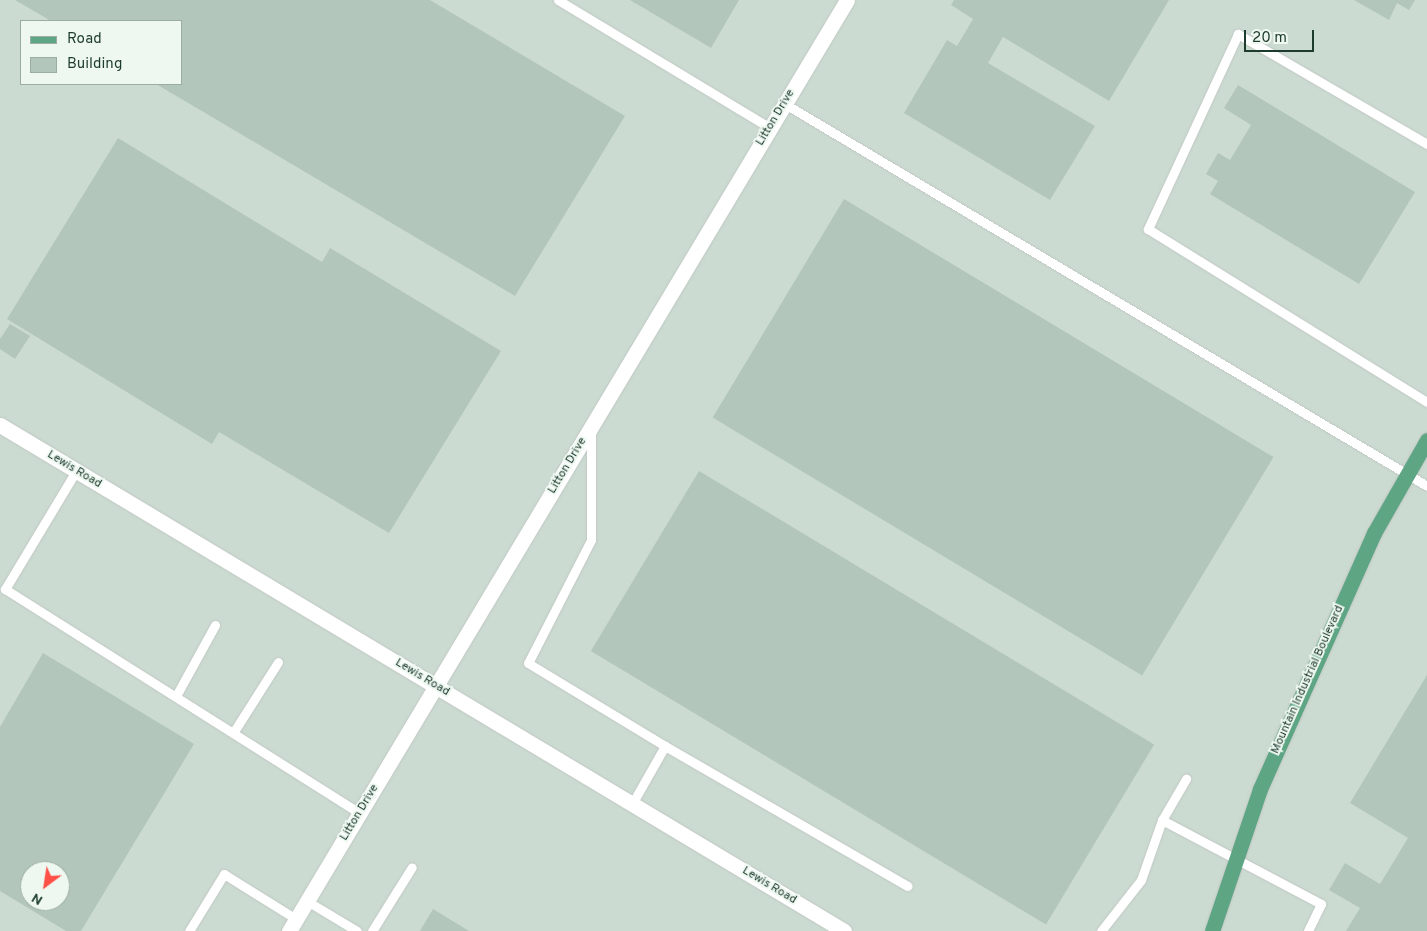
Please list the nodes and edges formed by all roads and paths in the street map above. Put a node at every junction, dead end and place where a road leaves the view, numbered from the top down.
1 (558, 0) edge
2 (846, 0) edge
3 (784, 104) junction
4 (770, 128) junction
5 (1427, 144) edge
6 (1427, 402) edge
7 (0, 425) edge
8 (591, 427) junction
9 (1427, 440) edge
10 (1421, 458) edge
11 (76, 471) junction
12 (1407, 474) junction
13 (1427, 486) edge
14 (216, 626) dead end
15 (278, 662) dead end
16 (436, 687) junction
17 (176, 696) junction
18 (233, 733) junction
19 (665, 746) junction
20 (1186, 778) dead end
21 (632, 804) junction
22 (360, 812) junction
23 (1162, 820) junction
24 (1237, 858) junction
25 (412, 867) dead end
26 (907, 886) dead end
27 (307, 901) junction
28 (293, 925) edge
29 (189, 931) edge
30 (357, 931) edge
31 (372, 931) edge
32 (844, 931) edge
33 (1101, 931) edge
34 (1212, 931) edge
35 (1308, 931) edge

1 - 4 lane
2 - 3 street, Litton Drive
3 - 4 street, Litton Drive
3 - 12 lane
4 - 8 street, Litton Drive
5 - 6 lane
7 - 11 street, Lewis Road
8 - 16 street, Litton Drive
8 - 19 lane
9 - 10 main road, Mountain Industrial Boulevard
10 - 12 main road, Mountain Industrial Boulevard
11 - 16 street, Lewis Road
11 - 17 lane
12 - 13 lane
12 - 24 main road, Mountain Industrial Boulevard
14 - 17 lane
15 - 18 lane
16 - 21 street, Lewis Road
16 - 22 street, Litton Drive
17 - 18 lane
18 - 22 lane
19 - 21 lane
19 - 26 lane
20 - 23 lane
21 - 32 street, Lewis Road
22 - 27 street, Litton Drive
23 - 24 lane
23 - 33 lane
24 - 34 main road, Mountain Industrial Boulevard
24 - 35 lane
25 - 31 lane
27 - 28 street, Litton Drive
27 - 30 lane
28 - 29 lane

